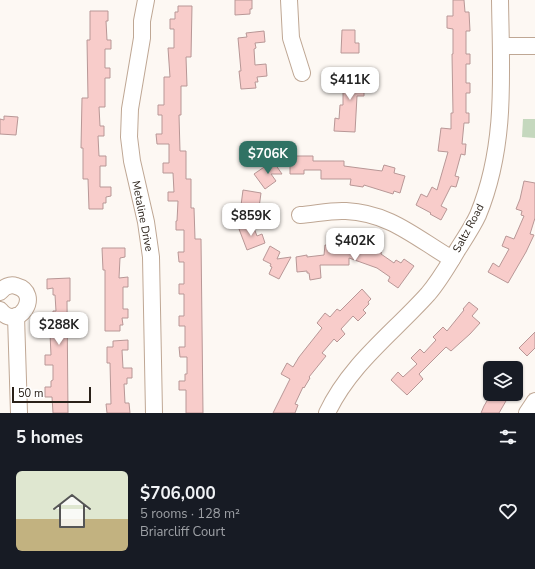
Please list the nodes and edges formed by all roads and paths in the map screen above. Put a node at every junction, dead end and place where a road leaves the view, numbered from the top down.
1 (134, 0) edge
2 (146, 0) edge
3 (289, 0) edge
4 (500, 0) edge
5 (142, 21) junction
6 (501, 46) junction
7 (535, 46) edge
8 (302, 73) dead end
9 (300, 215) dead end
10 (452, 259) junction
11 (0, 292) edge
12 (0, 310) edge
13 (16, 316) junction
14 (535, 401) edge
15 (18, 413) edge
16 (154, 413) edge
17 (327, 413) edge
18 (527, 413) edge

1 - 5 street, Metaline Drive
2 - 5 street, Metaline Drive
3 - 8 street
4 - 6 street, Saltz Road
5 - 16 street, Metaline Drive
6 - 7 street
6 - 10 street, Saltz Road
9 - 10 street
10 - 17 street, Saltz Road
11 - 13 street
12 - 13 street
13 - 15 street
14 - 18 street

